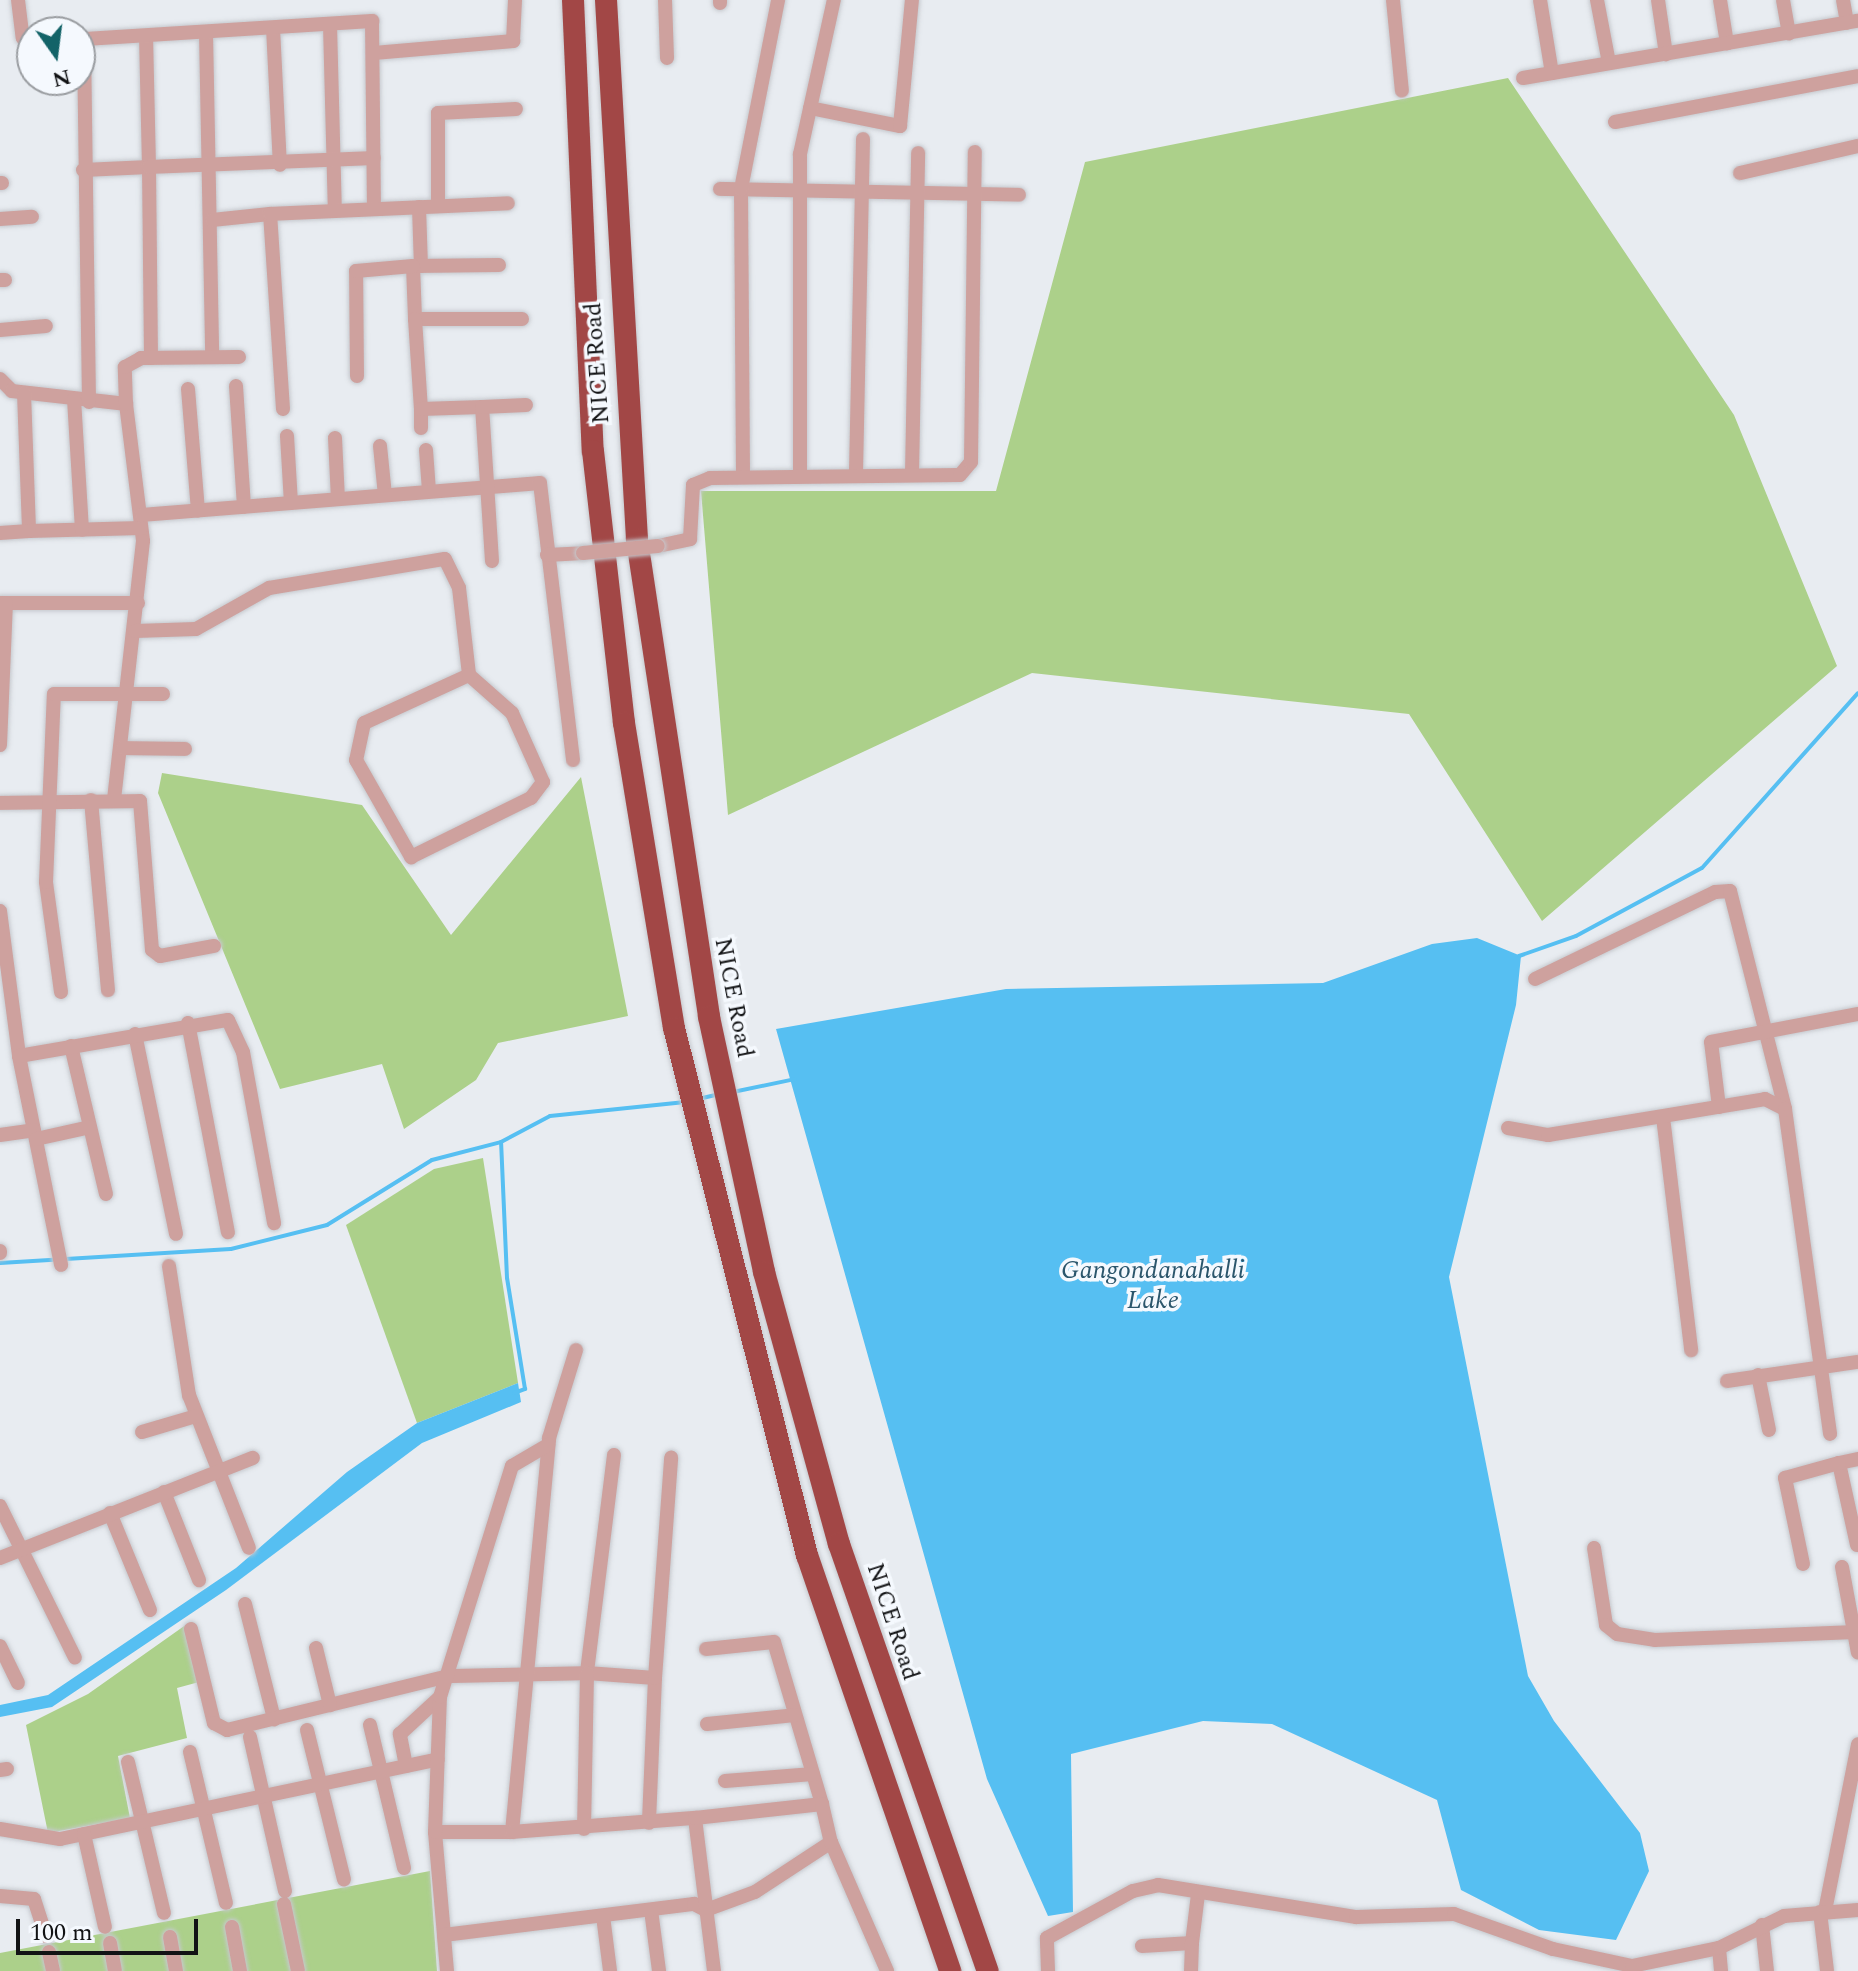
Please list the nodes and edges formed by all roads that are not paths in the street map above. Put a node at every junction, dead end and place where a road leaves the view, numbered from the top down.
1 (515, 0) edge
2 (573, 0) edge
3 (606, 0) edge
4 (665, 0) edge
5 (778, 0) edge
6 (834, 0) edge
7 (912, 0) edge
8 (1393, 0) edge
9 (1540, 0) edge
10 (1597, 0) edge
11 (1658, 0) edge
12 (1720, 0) edge
13 (1783, 0) edge
14 (1843, 0) edge
15 (1853, 22) edge
16 (330, 25) junction
17 (273, 28) junction
18 (206, 32) junction
19 (1789, 33) junction
20 (146, 36) junction
21 (96, 39) edge
22 (1727, 43) junction
23 (374, 53) junction
24 (1666, 54) junction
25 (667, 58) dead end
26 (1609, 63) junction
27 (1552, 73) junction
28 (1858, 76) edge
29 (1523, 78) dead end
30 (1402, 91) dead end
31 (82, 96) edge
32 (810, 108) junction
33 (516, 109) dead end
34 (1615, 122) dead end
35 (863, 139) dead end
36 (1858, 146) edge
37 (975, 152) dead end
38 (918, 153) dead end
39 (374, 158) junction
40 (335, 160) junction
41 (280, 165) junction
42 (149, 167) junction
43 (212, 169) junction
44 (83, 170) junction
45 (1740, 173) dead end
46 (720, 189) dead end
47 (741, 189) junction
48 (801, 190) junction
49 (861, 192) junction
50 (917, 193) junction
51 (975, 194) junction
52 (1019, 195) dead end
53 (508, 203) dead end
54 (438, 206) junction
55 (419, 207) junction
56 (374, 209) junction
57 (335, 210) junction
58 (270, 214) junction
59 (32, 217) dead end
60 (0, 219) edge
61 (212, 220) junction
62 (499, 265) dead end
63 (417, 266) junction
64 (415, 319) junction
65 (522, 319) dead end
66 (46, 326) dead end
67 (0, 330) edge
68 (212, 357) junction
69 (239, 357) dead end
70 (151, 358) junction
71 (357, 376) dead end
72 (0, 379) edge
73 (236, 386) dead end
74 (188, 389) dead end
75 (24, 393) junction
76 (82, 400) junction
77 (126, 404) junction
78 (526, 405) dead end
79 (482, 407) junction
80 (283, 409) dead end
81 (421, 409) junction
82 (421, 428) dead end
83 (287, 436) dead end
84 (335, 438) dead end
85 (380, 446) dead end
86 (426, 450) dead end
87 (800, 472) junction
88 (856, 473) junction
89 (912, 474) junction
90 (743, 475) junction
91 (487, 486) junction
92 (429, 491) junction
93 (385, 495) junction
94 (338, 499) junction
95 (291, 503) junction
96 (244, 507) junction
97 (198, 511) junction
98 (142, 522) junction
99 (82, 530) junction
100 (29, 531) junction
101 (0, 533) edge
102 (547, 555) junction
103 (492, 561) dead end
104 (3, 603) edge
105 (138, 603) junction
106 (135, 631) junction
107 (469, 675) junction
108 (129, 694) junction
109 (163, 694) dead end
110 (0, 745) edge
111 (123, 748) junction
112 (185, 749) dead end
113 (573, 760) dead end
114 (45, 799) junction
115 (114, 799) junction
116 (91, 800) junction
117 (0, 803) edge
118 (0, 911) edge
119 (214, 946) dead end
120 (1535, 979) dead end
121 (108, 990) dead end
122 (61, 992) dead end
123 (1858, 1014) edge
124 (188, 1023) junction
125 (1769, 1031) junction
126 (135, 1034) junction
127 (71, 1046) junction
128 (19, 1056) junction
129 (1719, 1107) junction
130 (1785, 1109) junction
131 (1663, 1117) junction
132 (90, 1127) junction
133 (1508, 1128) dead end
134 (0, 1135) edge
135 (35, 1135) junction
136 (106, 1194) dead end
137 (274, 1223) dead end
138 (228, 1232) dead end
139 (176, 1234) dead end
140 (60, 1260) dead end
141 (169, 1266) dead end
142 (576, 1350) dead end
143 (1691, 1350) dead end
144 (1858, 1362) edge
145 (1819, 1364) junction
146 (1758, 1375) junction
147 (1727, 1381) dead end
148 (196, 1416) junction
149 (1769, 1430) dead end
150 (142, 1432) dead end
151 (1830, 1434) dead end
152 (548, 1445) junction
153 (614, 1455) dead end
154 (253, 1458) dead end
155 (671, 1458) dead end
156 (1858, 1459) edge
157 (1839, 1463) junction
158 (220, 1470) junction
159 (164, 1492) junction
160 (0, 1506) edge
161 (110, 1513) junction
162 (1857, 1545) edge
163 (19, 1548) junction
164 (249, 1548) dead end
165 (1594, 1548) dead end
166 (0, 1558) edge
167 (1803, 1564) dead end
168 (1842, 1567) dead end
169 (199, 1580) dead end
170 (245, 1604) dead end
171 (150, 1610) dead end
172 (191, 1629) dead end
173 (1855, 1632) junction
174 (0, 1646) edge
175 (316, 1648) dead end
176 (706, 1649) dead end
177 (1858, 1653) edge
178 (75, 1658) dead end
179 (587, 1673) junction
180 (525, 1674) junction
181 (448, 1676) junction
182 (655, 1678) junction
183 (18, 1683) dead end
184 (440, 1697) junction
185 (330, 1705) junction
186 (795, 1715) junction
187 (274, 1719) junction
188 (707, 1724) dead end
189 (370, 1725) dead end
190 (307, 1730) dead end
191 (250, 1737) dead end
192 (1858, 1744) edge
193 (190, 1752) dead end
194 (438, 1759) junction
195 (128, 1762) dead end
196 (406, 1766) junction
197 (381, 1771) junction
198 (813, 1774) junction
199 (725, 1781) dead end
200 (321, 1784) junction
201 (263, 1796) junction
202 (822, 1804) junction
203 (203, 1808) junction
204 (695, 1818) junction
205 (142, 1822) junction
206 (649, 1823) junction
207 (0, 1829) edge
208 (584, 1829) junction
209 (435, 1832) junction
210 (512, 1832) junction
211 (84, 1834) junction
212 (831, 1842) junction
213 (404, 1868) dead end
214 (344, 1880) dead end
215 (1198, 1894) junction
216 (0, 1896) edge
217 (226, 1903) dead end
218 (651, 1910) junction
219 (706, 1910) junction
220 (1858, 1910) edge
221 (1822, 1911) junction
222 (164, 1913) dead end
223 (603, 1916) junction
224 (1762, 1925) junction
225 (105, 1927) dead end
226 (232, 1927) dead end
227 (444, 1935) junction
228 (46, 1936) dead end
229 (170, 1937) dead end
230 (110, 1943) dead end
231 (1192, 1943) junction
232 (1142, 1946) dead end
233 (1719, 1948) junction
234 (49, 1952) dead end
235 (53, 1971) edge
236 (115, 1971) edge
237 (176, 1971) edge
238 (240, 1971) edge
239 (298, 1971) edge
240 (447, 1971) edge
241 (610, 1971) edge
242 (659, 1971) edge
243 (714, 1971) edge
244 (887, 1971) edge
245 (950, 1971) edge
246 (988, 1971) edge
247 (1048, 1971) edge
248 (1191, 1971) edge
249 (1721, 1971) edge
250 (1767, 1971) edge
251 (1827, 1971) edge

1 - 23 street
2 - 245 highway, NICE Road
3 - 246 highway, NICE Road
4 - 25 street
5 - 47 street
6 - 32 street
7 - 32 street
8 - 30 street
9 - 27 street
10 - 26 street
11 - 24 street
12 - 22 street
13 - 19 street
14 - 15 street
15 - 19 street
16 - 17 street
16 - 23 street
16 - 40 street
17 - 18 street
17 - 41 street
18 - 20 street
18 - 43 street
19 - 22 street
20 - 21 street
20 - 42 street
22 - 24 street
23 - 39 street
24 - 26 street
26 - 27 street
27 - 29 street
28 - 34 street
31 - 44 street
32 - 48 street
33 - 54 street
35 - 49 street
36 - 45 street
37 - 51 street
38 - 50 street
39 - 40 street
39 - 56 street
40 - 41 street
40 - 57 street
41 - 43 street
42 - 43 street
42 - 44 street
42 - 70 street
43 - 61 street
44 - 76 street
46 - 47 street
47 - 48 street
47 - 90 street
48 - 49 street
48 - 87 street
49 - 50 street
49 - 88 street
50 - 51 street
50 - 89 street
51 - 52 street
51 - 89 street
53 - 54 street
54 - 55 street
55 - 56 street
55 - 63 street
56 - 57 street
57 - 58 street
58 - 61 street
58 - 80 street
59 - 60 street
61 - 68 street
62 - 63 street
63 - 64 street
63 - 71 street
64 - 65 street
64 - 81 street
66 - 67 street
68 - 69 street
68 - 70 street
70 - 77 street
72 - 75 street
73 - 96 street
74 - 97 street
75 - 76 street
75 - 100 street
76 - 77 street
76 - 99 street
77 - 98 street
78 - 79 street
79 - 81 street
79 - 91 street
81 - 82 street
83 - 95 street
84 - 94 street
85 - 93 street
86 - 92 street
87 - 88 street
87 - 90 street
88 - 89 street
90 - 102 street, bridge
91 - 92 street
91 - 102 street
91 - 103 street
92 - 93 street
93 - 94 street
94 - 95 street
95 - 96 street
96 - 97 street
97 - 98 street
98 - 99 street
98 - 105 street
99 - 100 street
100 - 101 street
102 - 113 street
104 - 105 street
104 - 110 street
105 - 106 street
106 - 107 street
106 - 108 street
107 - 107 street
108 - 109 street
108 - 111 street
108 - 114 street
111 - 112 street
111 - 115 street
114 - 116 street
114 - 117 street
114 - 122 street
115 - 116 street
115 - 119 street
116 - 121 street
118 - 128 street
120 - 125 street
123 - 125 street
124 - 126 street
124 - 137 street
124 - 138 street
125 - 129 street
125 - 130 street
126 - 127 street
126 - 139 street
127 - 128 street
127 - 132 street
128 - 135 street
129 - 130 street
129 - 131 street
130 - 145 street
131 - 133 street
131 - 143 street
132 - 135 street
132 - 136 street
134 - 135 street
135 - 140 street
141 - 148 street
142 - 152 street
144 - 145 street
145 - 146 street
145 - 151 street
146 - 147 street
146 - 149 street
148 - 150 street
148 - 158 street
152 - 180 street
152 - 181 street
153 - 179 street
154 - 158 street
155 - 182 street
156 - 157 street
157 - 162 street
157 - 167 street
158 - 159 street
158 - 164 street
159 - 161 street
159 - 169 street
160 - 163 street
161 - 163 street
161 - 171 street
163 - 166 street
163 - 178 street
165 - 173 street
168 - 173 street
170 - 187 street
172 - 187 street
173 - 177 street
174 - 183 street
175 - 185 street
176 - 186 street
179 - 180 street
179 - 182 street
179 - 208 street
180 - 181 street
180 - 210 street
181 - 184 street
181 - 185 street
182 - 206 street
184 - 194 street
184 - 196 street
185 - 187 street
186 - 188 street
186 - 198 street
189 - 197 street
190 - 200 street
191 - 201 street
192 - 221 street
193 - 203 street
194 - 196 street
194 - 209 street
195 - 205 street
196 - 197 street
197 - 200 street
197 - 213 street
198 - 199 street
198 - 202 street
200 - 201 street
200 - 214 street
201 - 203 street
201 - 239 street
202 - 204 street
202 - 212 street
203 - 205 street
203 - 217 street
204 - 206 street
204 - 219 street
205 - 211 street
205 - 222 street
206 - 208 street
207 - 211 street
208 - 210 street
209 - 210 street
209 - 227 street
211 - 225 street
212 - 219 street
212 - 244 street
215 - 231 street
215 - 233 street
215 - 247 street
216 - 228 street
218 - 219 street
218 - 223 street
218 - 242 street
219 - 243 street
220 - 221 street
221 - 224 street
221 - 251 street
223 - 227 street
223 - 241 street
224 - 233 street
224 - 250 street
226 - 238 street
227 - 240 street
229 - 237 street
230 - 236 street
231 - 232 street
231 - 248 street
233 - 249 street
234 - 235 street

